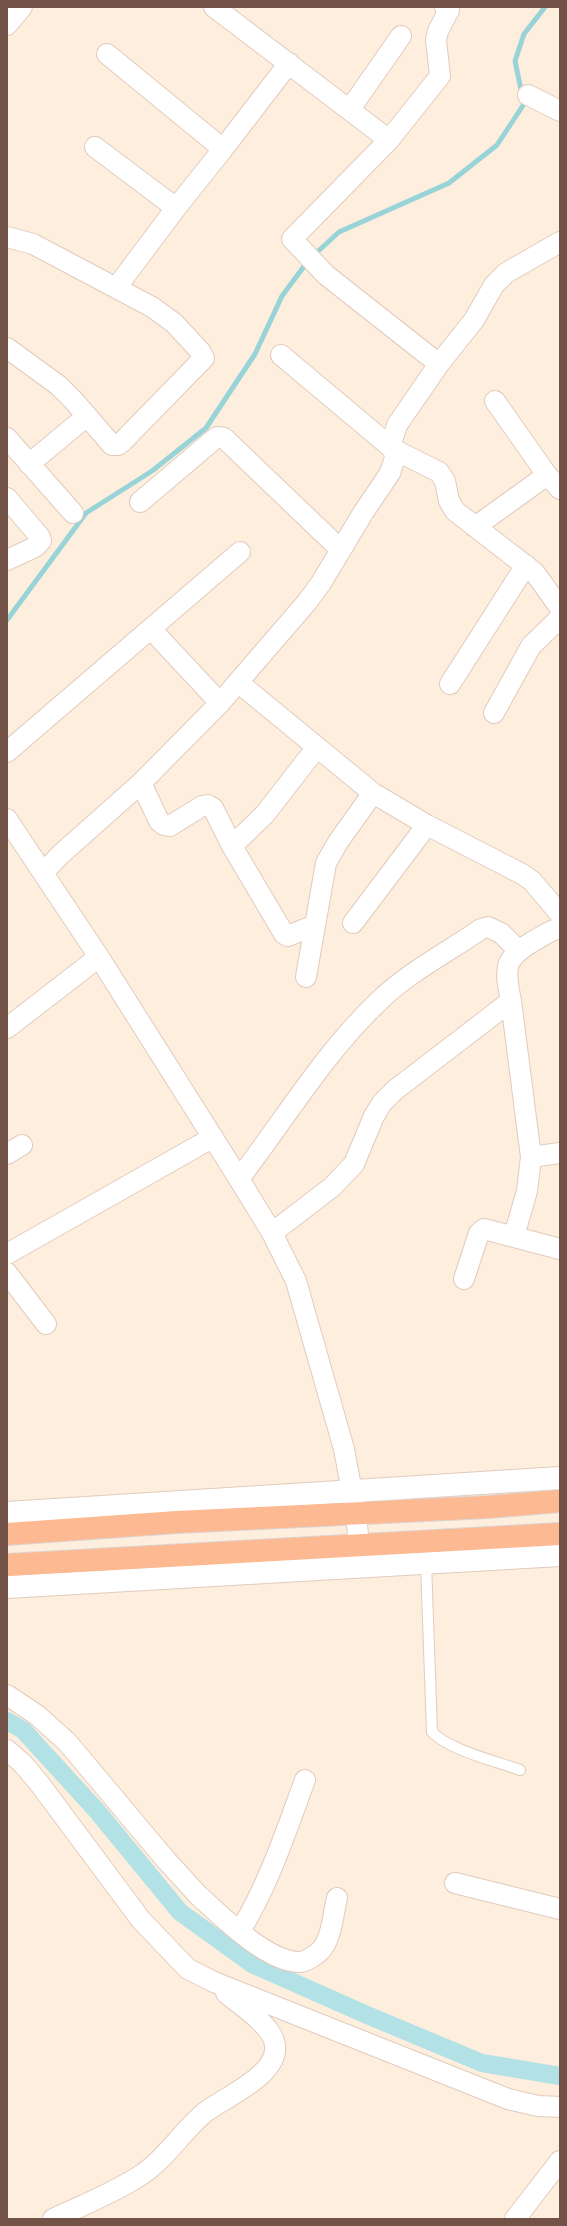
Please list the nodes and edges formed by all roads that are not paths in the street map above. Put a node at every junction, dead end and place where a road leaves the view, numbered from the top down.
1 (22, 7) edge
2 (214, 7) edge
3 (449, 8) edge
4 (7, 25) edge
5 (401, 36) dead end
6 (107, 54) dead end
7 (289, 63) junction
8 (528, 95) dead end
9 (350, 109) junction
10 (560, 111) edge
11 (389, 140) junction
12 (95, 147) dead end
13 (223, 149) junction
14 (176, 208) junction
15 (7, 237) edge
16 (560, 242) edge
17 (116, 288) junction
18 (7, 348) edge
19 (280, 355) dead end
20 (439, 364) junction
21 (495, 401) dead end
22 (87, 416) junction
23 (7, 438) edge
24 (393, 449) junction
25 (29, 464) junction
26 (554, 482) edge
27 (7, 498) edge
28 (140, 502) dead end
29 (73, 513) dead end
30 (475, 527) junction
31 (341, 550) junction
32 (240, 552) dead end
33 (7, 560) edge
34 (526, 565) junction
35 (560, 608) edge
36 (560, 618) edge
37 (151, 629) junction
38 (239, 683) junction
39 (450, 684) dead end
40 (220, 703) junction
41 (494, 713) dead end
42 (316, 747) junction
43 (7, 752) edge
44 (141, 783) junction
45 (373, 793) junction
46 (7, 819) edge
47 (426, 825) junction
48 (13, 837) edge
49 (232, 846) junction
50 (42, 873) junction
51 (560, 914) edge
52 (353, 922) dead end
53 (315, 925) junction
54 (560, 928) edge
55 (518, 950) junction
56 (99, 957) junction
57 (306, 977) dead end
58 (512, 1001) junction
59 (7, 1028) edge
60 (212, 1138) junction
61 (560, 1153) edge
62 (531, 1157) junction
63 (239, 1179) junction
64 (272, 1233) junction
65 (514, 1236) junction
66 (560, 1249) edge
67 (7, 1254) edge
68 (7, 1273) edge
69 (464, 1279) dead end
70 (46, 1324) dead end
71 (560, 1478) edge
72 (353, 1492) junction
73 (560, 1501) edge
74 (7, 1513) edge
75 (356, 1514) junction
76 (7, 1534) edge
77 (560, 1534) edge
78 (359, 1545) junction
79 (560, 1555) edge
80 (426, 1562) junction
81 (7, 1565) edge
82 (7, 1587) edge
83 (7, 1695) edge
84 (7, 1750) edge
85 (520, 1770) dead end
86 (305, 1780) dead end
87 (455, 1883) dead end
88 (337, 1898) dead end
89 (560, 1909) edge
90 (240, 1931) junction
91 (214, 1982) junction
92 (560, 2107) edge
93 (560, 2161) edge
94 (53, 2219) edge
95 (515, 2219) edge

1 - 4 street
2 - 7 street
3 - 11 street
5 - 9 street
6 - 13 street
7 - 9 street
7 - 13 street
8 - 10 street
9 - 11 street
11 - 20 street
12 - 14 street
13 - 14 street
14 - 17 street
15 - 17 street
16 - 20 street
17 - 22 street
18 - 22 street
19 - 24 street
20 - 24 street
21 - 26 street
22 - 25 street
23 - 25 street
24 - 30 street
24 - 31 street
25 - 29 street
26 - 30 street
27 - 33 street
28 - 31 street
30 - 34 street
31 - 38 street
32 - 37 street
34 - 35 street
34 - 39 street
36 - 41 street
37 - 40 street
37 - 43 street
38 - 40 street
38 - 42 street
40 - 44 street
42 - 45 street
42 - 49 street
44 - 49 street
44 - 50 street
45 - 47 street
45 - 53 street
46 - 48 street
47 - 51 street
47 - 52 street
48 - 50 street
49 - 53 street
50 - 56 street
53 - 57 street
54 - 55 street
55 - 58 street
55 - 63 street
56 - 59 street
56 - 60 street
58 - 62 street
58 - 64 street
60 - 63 street
60 - 67 street
61 - 62 street
62 - 65 street
63 - 64 street
64 - 72 street
65 - 66 street
65 - 69 street
68 - 70 street
71 - 72 street
72 - 74 street
72 - 75 street
73 - 75 highway
75 - 76 highway
75 - 78 street
77 - 78 highway
78 - 81 highway
79 - 80 street
80 - 82 street
80 - 85 lane
83 - 90 street
84 - 91 street
86 - 90 street
87 - 89 street
88 - 90 street
91 - 92 street
91 - 94 street
93 - 95 street

